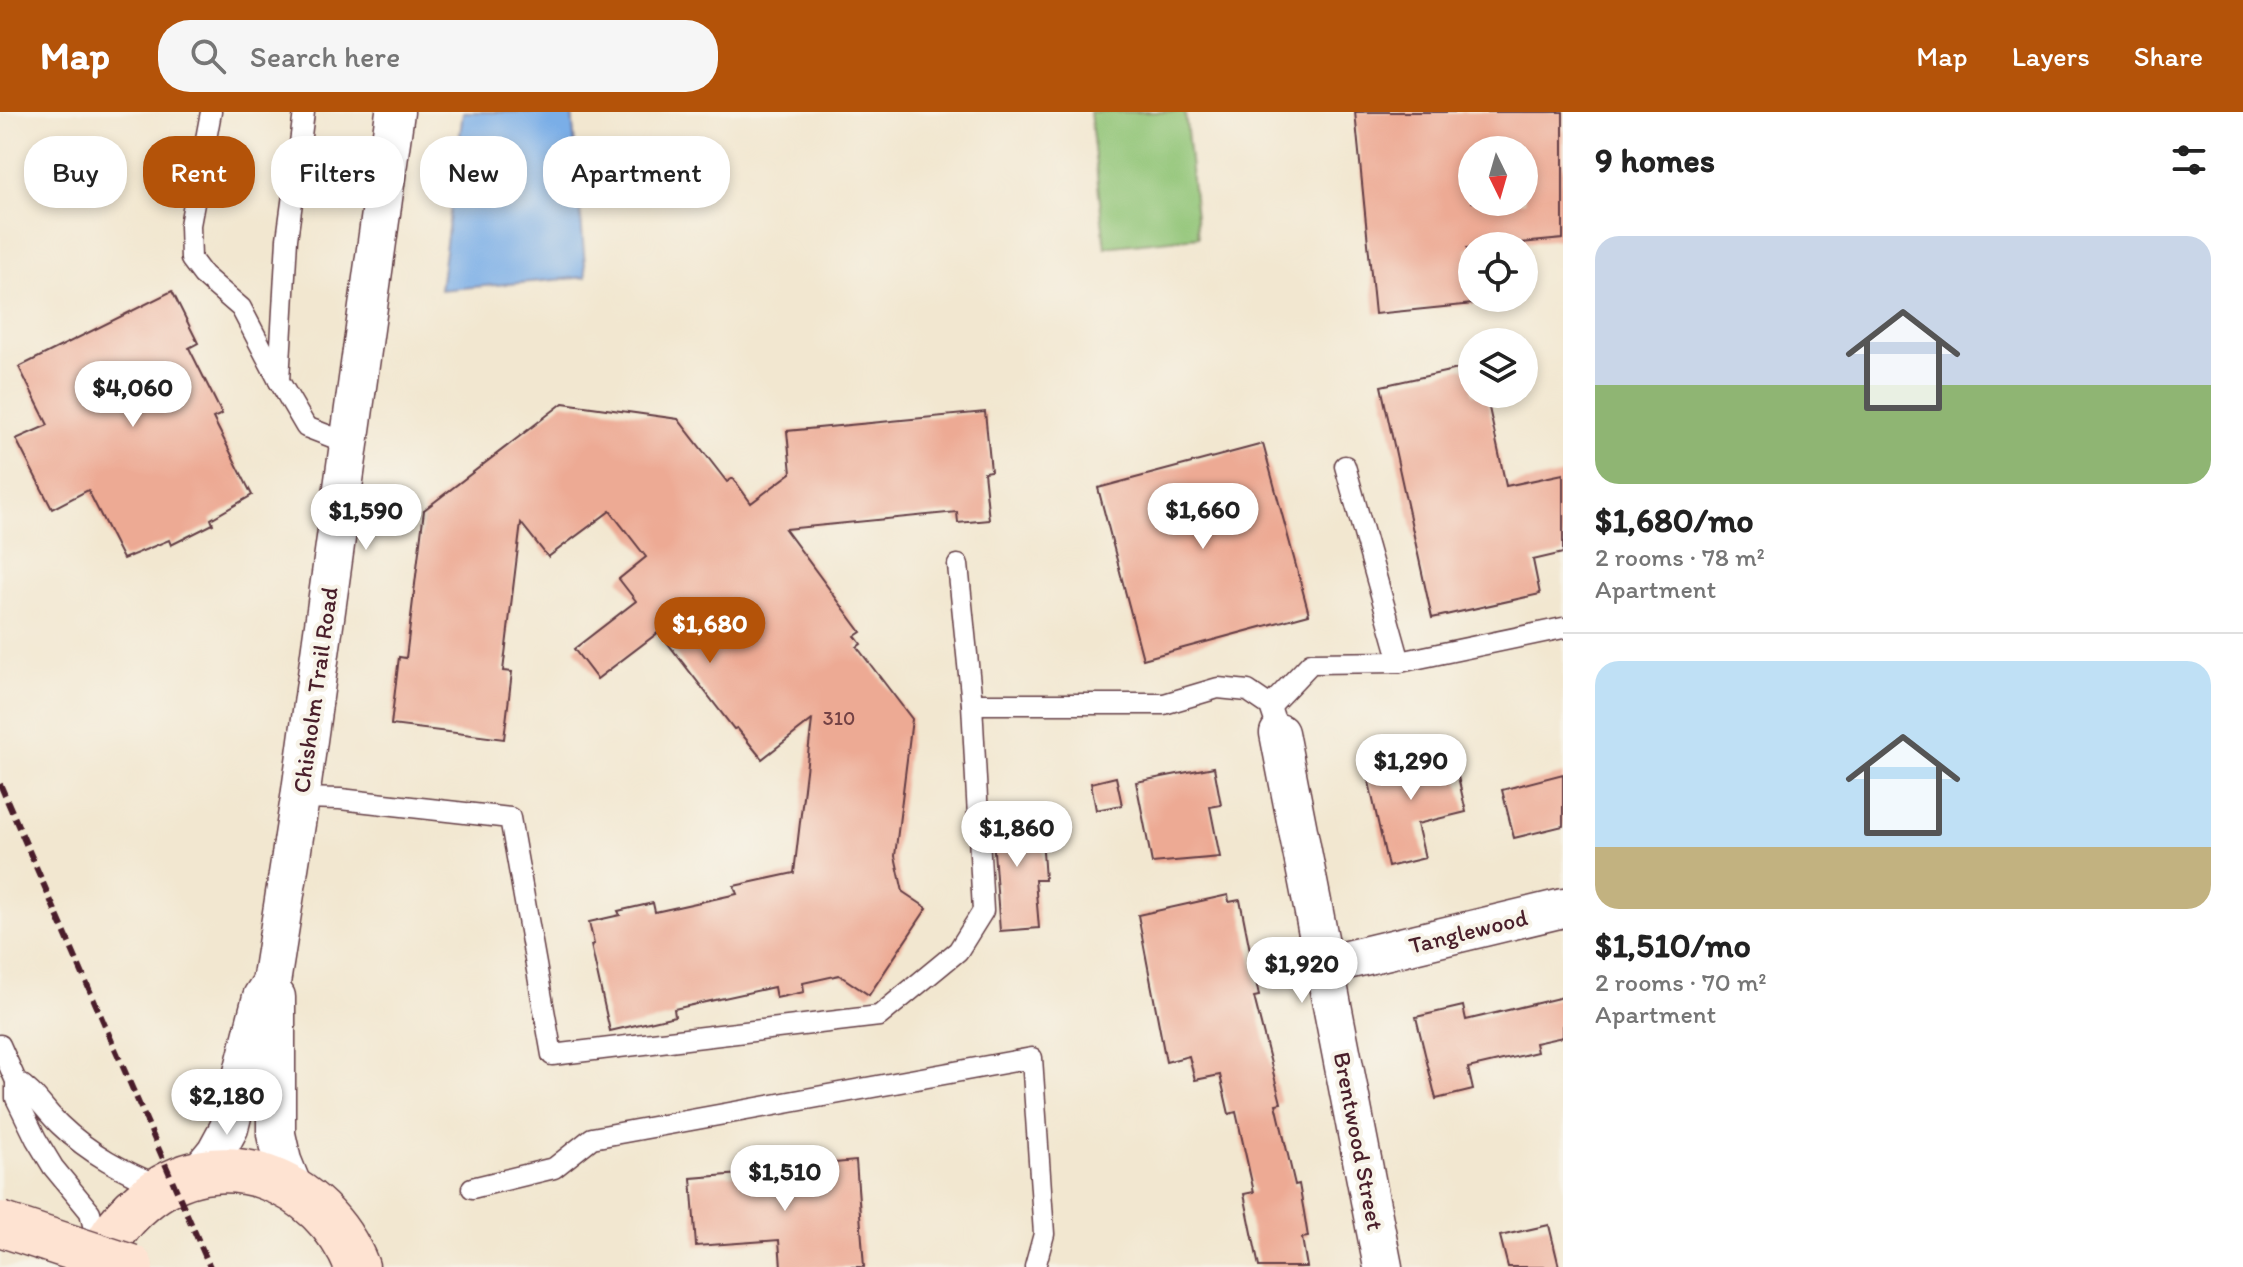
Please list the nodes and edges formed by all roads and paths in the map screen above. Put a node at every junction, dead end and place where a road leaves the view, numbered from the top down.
1 (211, 112) edge
2 (304, 112) edge
3 (395, 112) edge
4 (301, 136) edge
5 (392, 136) edge
6 (291, 208) edge
7 (383, 208) edge
8 (279, 381) junction
9 (350, 444) junction
10 (1345, 466) dead end
11 (958, 565) dead end
12 (1563, 628) edge
13 (1400, 662) junction
14 (972, 704) junction
15 (1274, 720) junction
16 (300, 798) junction
17 (1563, 908) edge
18 (1326, 965) junction
19 (271, 983) junction
20 (0, 1045) edge
21 (16, 1081) junction
22 (180, 1180) junction
23 (293, 1188) junction
24 (472, 1188) dead end
25 (0, 1224) edge
26 (110, 1265) edge
27 (359, 1266) edge
28 (1035, 1267) edge
29 (1383, 1267) edge

1 - 8 lane
2 - 4 lane
3 - 5 street, Chisholm Trail Road
6 - 8 lane
7 - 9 street, Chisholm Trail Road
8 - 9 lane
9 - 16 street, Chisholm Trail Road
10 - 13 lane
11 - 14 lane
12 - 13 lane
13 - 15 lane
14 - 15 lane
14 - 16 lane
15 - 18 street, Brentwood Street
16 - 19 street, Chisholm Trail Road
17 - 18 street, Tanglewood
18 - 29 street, Brentwood Street
19 - 22 street, Chisholm Trail Road
19 - 23 street, Chisholm Trail Road
20 - 21 lane
21 - 22 lane
21 - 26 lane
22 - 23 main road
22 - 26 main road
23 - 27 main road
24 - 28 lane
25 - 26 main road, bridge

